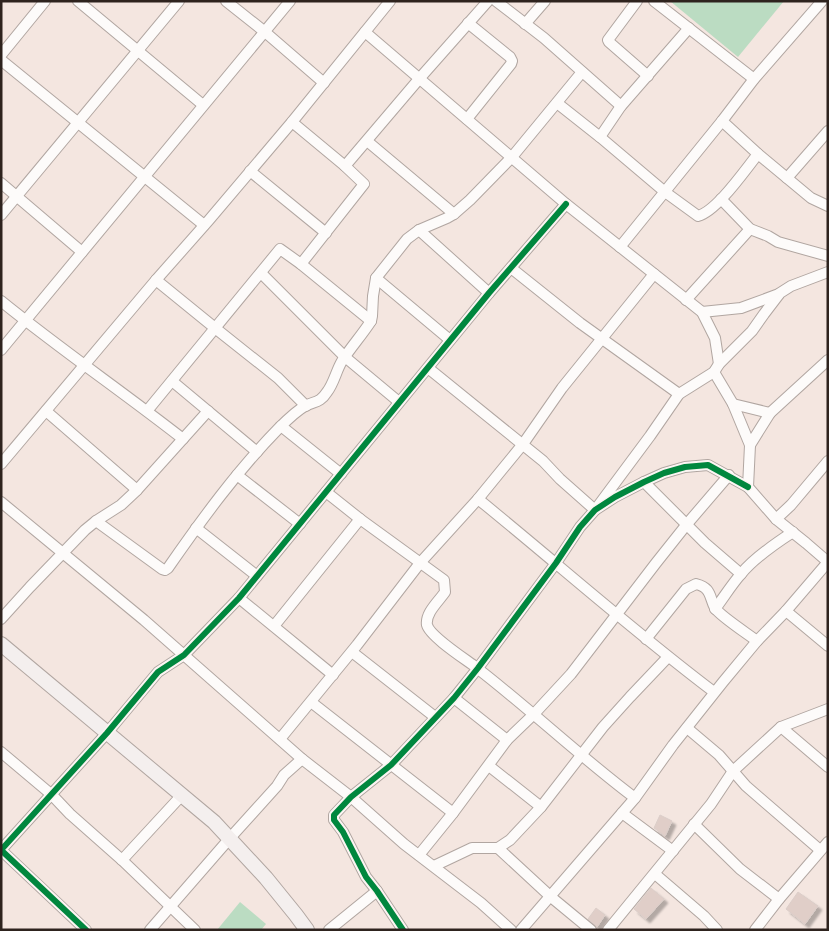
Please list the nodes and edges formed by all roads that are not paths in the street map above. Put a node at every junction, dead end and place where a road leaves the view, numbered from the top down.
1 (45, 1) edge
2 (78, 1) edge
3 (179, 1) edge
4 (226, 1) edge
5 (290, 1) edge
6 (390, 1) edge
7 (488, 1) edge
8 (496, 1) edge
9 (545, 1) edge
10 (637, 1) edge
11 (654, 1) edge
12 (820, 4) edge
13 (828, 13) edge
14 (468, 23) junction
15 (525, 24) junction
16 (689, 28) junction
17 (265, 32) junction
18 (366, 32) junction
19 (138, 51) junction
20 (1, 55) edge
21 (1, 60) edge
22 (582, 72) junction
23 (648, 76) junction
24 (419, 79) junction
25 (754, 79) junction
26 (324, 83) junction
27 (557, 103) junction
28 (203, 105) junction
29 (621, 106) junction
30 (467, 119) junction
31 (722, 121) junction
32 (78, 122) junction
33 (292, 122) junction
34 (828, 131) edge
35 (600, 137) junction
36 (367, 141) junction
37 (758, 154) junction
38 (512, 157) junction
39 (345, 166) junction
40 (250, 171) junction
41 (145, 177) junction
42 (787, 178) junction
43 (1, 183) edge
44 (665, 192) junction
45 (17, 196) junction
46 (721, 199) junction
47 (566, 204) junction
48 (828, 206) edge
49 (454, 214) junction
50 (1, 215) edge
51 (204, 225) junction
52 (419, 230) junction
53 (750, 230) junction
54 (326, 233) junction
55 (620, 247) junction
56 (82, 252) junction
57 (828, 256) edge
58 (301, 264) junction
59 (511, 268) junction
60 (828, 272) edge
61 (260, 273) junction
62 (654, 274) junction
63 (376, 278) junction
64 (156, 280) junction
65 (489, 293) junction
66 (780, 293) junction
67 (686, 300) junction
68 (1, 301) edge
69 (702, 312) junction
70 (25, 320) junction
71 (371, 321) junction
72 (215, 328) junction
73 (602, 339) junction
74 (450, 340) junction
75 (1, 350) edge
76 (345, 357) junction
77 (84, 365) junction
78 (826, 365) edge
79 (428, 368) junction
80 (717, 368) junction
81 (172, 380) junction
82 (678, 394) junction
83 (399, 402) junction
84 (732, 404) junction
85 (306, 406) junction
86 (46, 411) junction
87 (148, 411) junction
88 (208, 411) junction
89 (770, 413) junction
90 (281, 426) junction
91 (183, 439) junction
92 (523, 444) junction
93 (750, 445) junction
94 (257, 452) junction
95 (1, 464) edge
96 (826, 468) edge
97 (341, 474) junction
98 (237, 475) junction
99 (729, 475) junction
100 (644, 482) junction
101 (748, 487) junction
102 (137, 490) junction
103 (326, 492) junction
104 (478, 499) junction
105 (1, 502) edge
106 (595, 510) junction
107 (360, 519) junction
108 (776, 519) junction
109 (96, 521) junction
110 (300, 524) junction
111 (687, 524) junction
112 (196, 528) junction
113 (793, 532) junction
114 (63, 552) junction
115 (828, 562) edge
116 (420, 563) junction
117 (556, 563) junction
118 (741, 574) junction
119 (257, 576) junction
120 (239, 598) junction
121 (715, 609) junction
122 (786, 611) junction
123 (616, 615) junction
124 (1, 620) edge
125 (274, 626) junction
126 (646, 639) junction
127 (757, 641) junction
128 (1, 644) edge
129 (828, 646) edge
130 (352, 652) junction
131 (184, 655) junction
132 (668, 657) junction
133 (478, 668) junction
134 (333, 675) junction
135 (714, 692) junction
136 (454, 698) junction
137 (311, 702) junction
138 (828, 709) edge
139 (534, 714) junction
140 (435, 717) junction
141 (781, 727) junction
142 (687, 728) junction
143 (107, 733) junction
144 (280, 739) junction
145 (508, 740) junction
146 (1, 752) edge
147 (582, 754) junction
148 (302, 759) junction
149 (391, 765) junction
150 (489, 766) junction
151 (828, 767) edge
152 (733, 771) junction
153 (52, 795) junction
154 (182, 795) junction
155 (351, 796) junction
156 (635, 798) junction
157 (541, 807) junction
158 (453, 813) junction
159 (622, 813) junction
160 (694, 824) junction
161 (230, 838) junction
162 (828, 842) edge
163 (498, 848) junction
164 (820, 850) junction
165 (673, 851) junction
166 (419, 855) junction
167 (122, 860) junction
168 (434, 866) junction
169 (655, 874) junction
170 (377, 891) junction
171 (551, 897) junction
172 (779, 899) junction
173 (170, 905) junction
174 (86, 930) edge
175 (150, 930) edge
176 (195, 930) edge
177 (307, 930) edge
178 (329, 930) edge
179 (403, 930) edge
180 (510, 930) edge
181 (522, 930) edge
182 (591, 930) edge
183 (608, 930) edge
184 (717, 930) edge
185 (755, 930) edge

1 - 20 street
2 - 19 street
3 - 19 street
4 - 17 street
5 - 17 street
6 - 18 street
7 - 14 street
8 - 15 street
9 - 15 street
10 - 23 street
11 - 16 street
12 - 13 street
12 - 25 street
14 - 24 street
14 - 30 street
15 - 22 street
16 - 23 street
16 - 25 street
17 - 26 street
17 - 28 street
18 - 24 street
18 - 26 street
19 - 28 street
19 - 32 street
21 - 32 street
22 - 27 street
22 - 29 street
23 - 29 street
24 - 30 street
24 - 36 street
25 - 31 street
26 - 33 street
27 - 35 street
27 - 38 street
28 - 41 street
29 - 35 street
30 - 38 street
31 - 37 street
31 - 44 street
32 - 41 street
32 - 45 street
33 - 39 street
33 - 40 street
34 - 42 street
35 - 44 street
36 - 39 street
36 - 49 street
37 - 42 street
37 - 46 street
38 - 47 street
38 - 49 street
39 - 54 street
40 - 51 street
40 - 54 street
41 - 51 street
41 - 56 street
42 - 48 street
43 - 45 street
44 - 46 street
44 - 55 street
45 - 50 street
45 - 56 street
46 - 53 street
47 - 55 street
47 - 59 street
49 - 52 street
51 - 64 street
52 - 63 street
52 - 65 street
53 - 57 street
53 - 67 street
54 - 58 street
55 - 62 street
56 - 70 street
58 - 61 street
58 - 71 street
59 - 65 street
59 - 73 street
60 - 66 street
61 - 72 street
61 - 76 street
62 - 67 street
62 - 73 street
63 - 71 street
63 - 74 street
64 - 72 street
64 - 77 street
65 - 74 street
66 - 69 street
66 - 80 street
67 - 69 street
68 - 70 street
69 - 80 street
70 - 75 street
70 - 77 street
71 - 76 street
72 - 81 street
72 - 85 street
73 - 82 street
73 - 92 street
74 - 79 street
76 - 83 street
76 - 85 street
77 - 86 street
77 - 87 street
78 - 89 street
79 - 83 street
79 - 92 street
80 - 82 street
80 - 84 street
81 - 87 street
81 - 88 street
82 - 106 street
83 - 97 street
84 - 89 street
84 - 93 street
85 - 90 street
86 - 95 street
86 - 102 street
87 - 91 street
88 - 91 street
88 - 94 street
89 - 93 street
90 - 94 street
90 - 97 street
91 - 102 street
92 - 104 street
92 - 106 street
93 - 101 street
94 - 98 street
96 - 108 street
97 - 103 street
98 - 110 street
98 - 112 street
99 - 100 street
99 - 101 street
99 - 111 street
100 - 106 street
100 - 111 street
101 - 108 street
102 - 109 street
103 - 107 street
103 - 110 street
104 - 116 street
104 - 117 street
105 - 114 street
106 - 117 street
107 - 116 street
107 - 125 street
108 - 113 street
109 - 112 street
109 - 114 street
110 - 119 street
111 - 118 street
111 - 123 street
112 - 119 street
113 - 115 street
113 - 118 street
114 - 124 street
114 - 131 street
115 - 122 street
116 - 130 street
116 - 133 street
117 - 123 street
117 - 133 street
118 - 121 street
119 - 120 street
120 - 125 street
120 - 131 street
121 - 126 street
121 - 127 street
122 - 127 street
122 - 129 street
123 - 126 street
123 - 139 street
125 - 134 street
126 - 132 street
127 - 135 street
128 - 143 street
130 - 134 street
130 - 140 street
131 - 143 street
131 - 144 street
132 - 135 street
132 - 147 street
133 - 136 street
133 - 139 street
134 - 137 street
135 - 142 street
136 - 140 street
136 - 145 street
137 - 144 street
137 - 149 street
138 - 141 street
139 - 145 street
139 - 147 street
140 - 149 street
141 - 151 street
141 - 152 street
142 - 152 street
142 - 156 street
143 - 153 street
143 - 154 street
144 - 148 street
145 - 150 street
146 - 153 street
147 - 156 street
147 - 157 street
148 - 155 street
148 - 161 street
149 - 155 street
149 - 158 street
150 - 157 street
150 - 158 street
152 - 160 street
152 - 164 street
153 - 167 street
153 - 174 street
154 - 161 street
154 - 167 street
155 - 166 street
155 - 170 street
156 - 159 street
157 - 163 street
158 - 166 street
159 - 165 street
159 - 171 street
160 - 165 street
160 - 172 street
161 - 173 street
161 - 177 street
162 - 164 street
163 - 168 street
163 - 171 street
164 - 172 street
165 - 169 street
166 - 168 street
167 - 173 street
168 - 180 street
169 - 183 street
169 - 184 street
170 - 178 street
170 - 179 street
171 - 181 street
171 - 182 street
172 - 185 street
173 - 175 street
173 - 176 street

